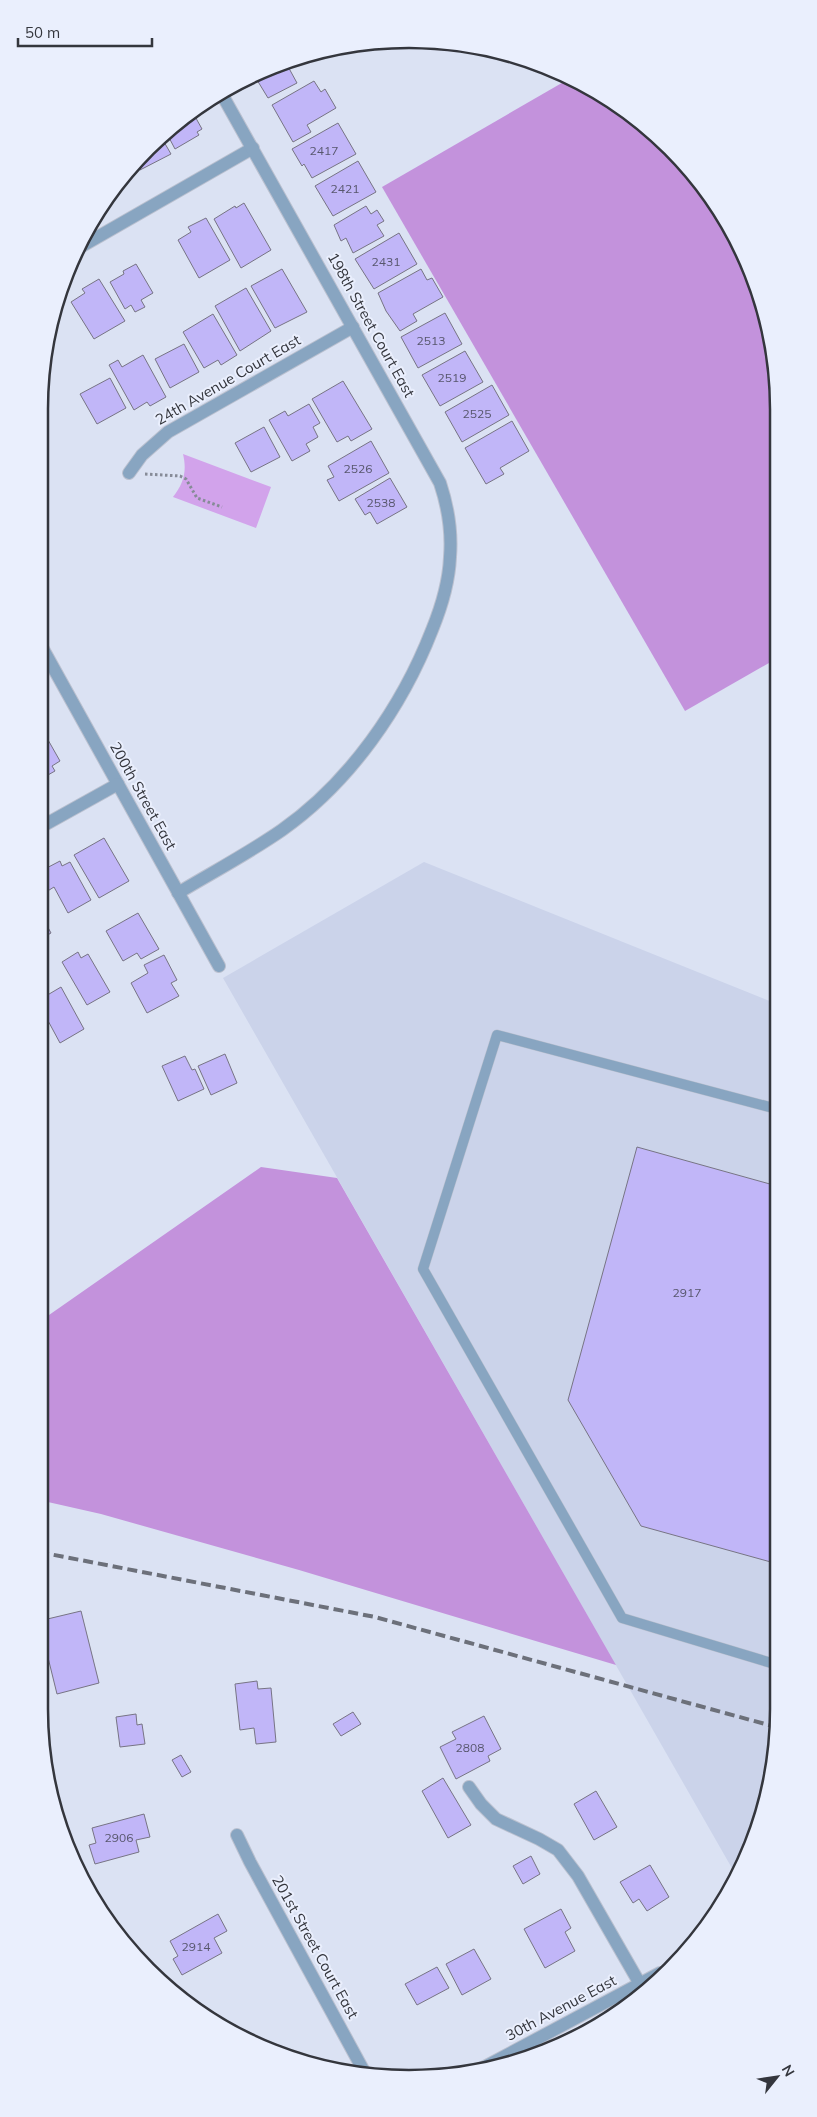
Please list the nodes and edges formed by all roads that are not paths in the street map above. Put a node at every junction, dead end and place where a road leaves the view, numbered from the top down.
1 (224, 98) edge
2 (253, 148) junction
3 (89, 242) edge
4 (353, 327) junction
5 (130, 473) road end
6 (48, 658) edge
7 (118, 784) junction
8 (48, 823) edge
9 (178, 893) junction
10 (219, 966) dead end
11 (770, 1107) edge
12 (770, 1663) edge
13 (470, 1787) dead end
14 (237, 1835) dead end
15 (648, 1979) edge
16 (640, 1984) junction
17 (505, 2056) edge
18 (361, 2066) edge

1 - 2 street, 198th Street Court East
2 - 3 street
2 - 4 street, 198th Street Court East
4 - 5 street, 24th Avenue Court East
4 - 9 street, 198th Street Court East
6 - 7 street, 200th Street East
7 - 8 street
7 - 9 street, 200th Street East
9 - 10 street, 200th Street East
11 - 12 lane
13 - 16 street
14 - 18 street, 201st Street Court East
15 - 16 street, 30th Avenue East
16 - 17 street, 30th Avenue East

